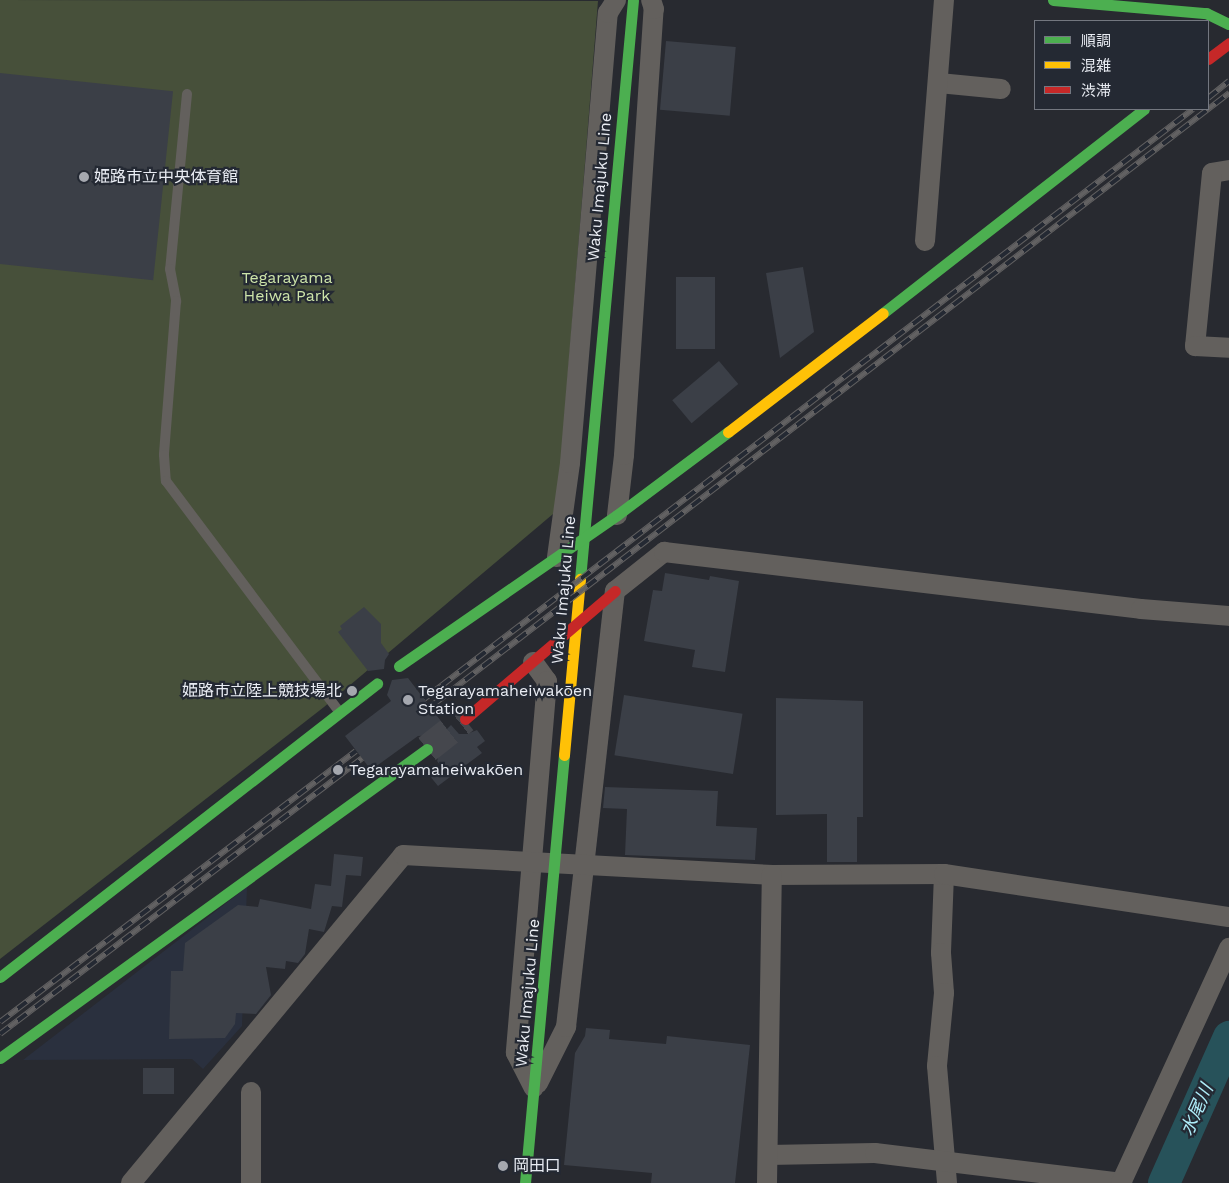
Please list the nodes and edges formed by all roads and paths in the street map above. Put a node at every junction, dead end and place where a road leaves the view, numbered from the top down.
1 (616, 0) edge
2 (633, 0) edge
3 (651, 0) edge
4 (944, 0) edge
5 (1053, 0) edge
6 (1229, 24) edge
7 (1229, 43) edge
8 (1209, 58) edge
9 (939, 83) junction
10 (1001, 89) dead end
11 (188, 94) dead end
12 (1143, 110) edge
13 (1229, 170) edge
14 (925, 241) dead end
15 (1229, 348) edge
16 (617, 515) junction
17 (557, 557) junction
18 (615, 591) junction
19 (1229, 616) edge
20 (533, 662) junction
21 (399, 666) dead end
22 (377, 683) dead end
23 (335, 707) junction
24 (465, 719) tunnel mouth
25 (427, 749) tunnel mouth
26 (533, 861) junction
27 (584, 865) junction
28 (772, 874) junction
29 (944, 874) junction
30 (1229, 917) edge
31 (1229, 948) edge
32 (0, 977) edge
33 (0, 1058) edge
34 (535, 1090) junction
35 (251, 1092) dead end
36 (768, 1155) junction
37 (947, 1163) junction
38 (131, 1183) edge
39 (251, 1183) edge
40 (524, 1183) edge
41 (767, 1183) edge
42 (947, 1183) edge
43 (1122, 1183) edge

1 - 17 street
2 - 34 street, Waku Imajuku Line
3 - 16 street
4 - 9 street
5 - 6 street
7 - 8 street
9 - 10 street
9 - 14 street
11 - 23 lane
12 - 16 street
13 - 15 street
16 - 17 street
17 - 21 street
18 - 19 street
18 - 20 street
18 - 27 street
20 - 24 street
20 - 26 street
22 - 23 street
23 - 32 street
25 - 33 street
26 - 27 street
26 - 34 street
26 - 38 street
27 - 28 street
27 - 34 street
28 - 29 street
28 - 36 street
29 - 30 street
29 - 37 street
31 - 43 street
34 - 40 street, Waku Imajuku Line
35 - 39 street
36 - 37 street
36 - 41 street
37 - 42 street
37 - 43 street

